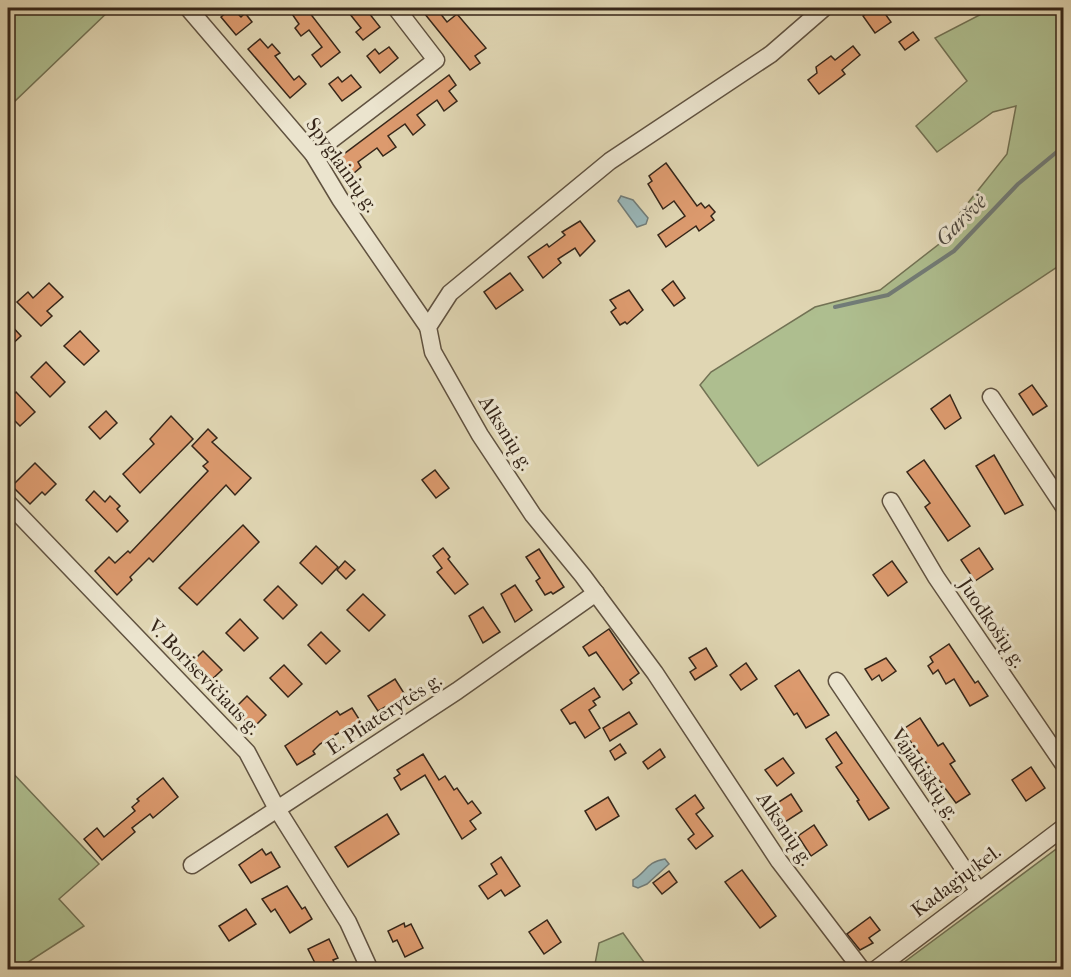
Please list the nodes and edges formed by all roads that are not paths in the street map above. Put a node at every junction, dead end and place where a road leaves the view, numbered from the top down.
1 (188, 8) edge
2 (396, 8) edge
3 (824, 8) edge
4 (313, 154) junction
5 (428, 327) junction
6 (991, 397) dead end
7 (891, 501) dead end
8 (8, 503) edge
9 (1064, 507) edge
10 (596, 593) junction
11 (837, 681) dead end
12 (1064, 765) edge
13 (277, 808) junction
14 (1064, 827) edge
15 (192, 865) dead end
16 (978, 891) junction
17 (370, 969) edge
18 (862, 969) edge
19 (875, 969) edge

1 - 4 street, Spyglainių g.
2 - 4 street
3 - 5 street
4 - 5 street, Spyglainių g.
5 - 10 street, Alksnių g.
6 - 9 street
7 - 12 street, Juodkošių g.
8 - 13 street, V. Borisevičiaus g.
10 - 13 street, E. Pliaterytės g.
10 - 18 street, Alksnių g.
11 - 16 street, Vajakiškių g.
13 - 15 street, E. Pliaterytės g.
13 - 17 street, V. Borisevičiaus g.
14 - 16 street, Kadagių kel.
16 - 19 street, Kadagių kel.

